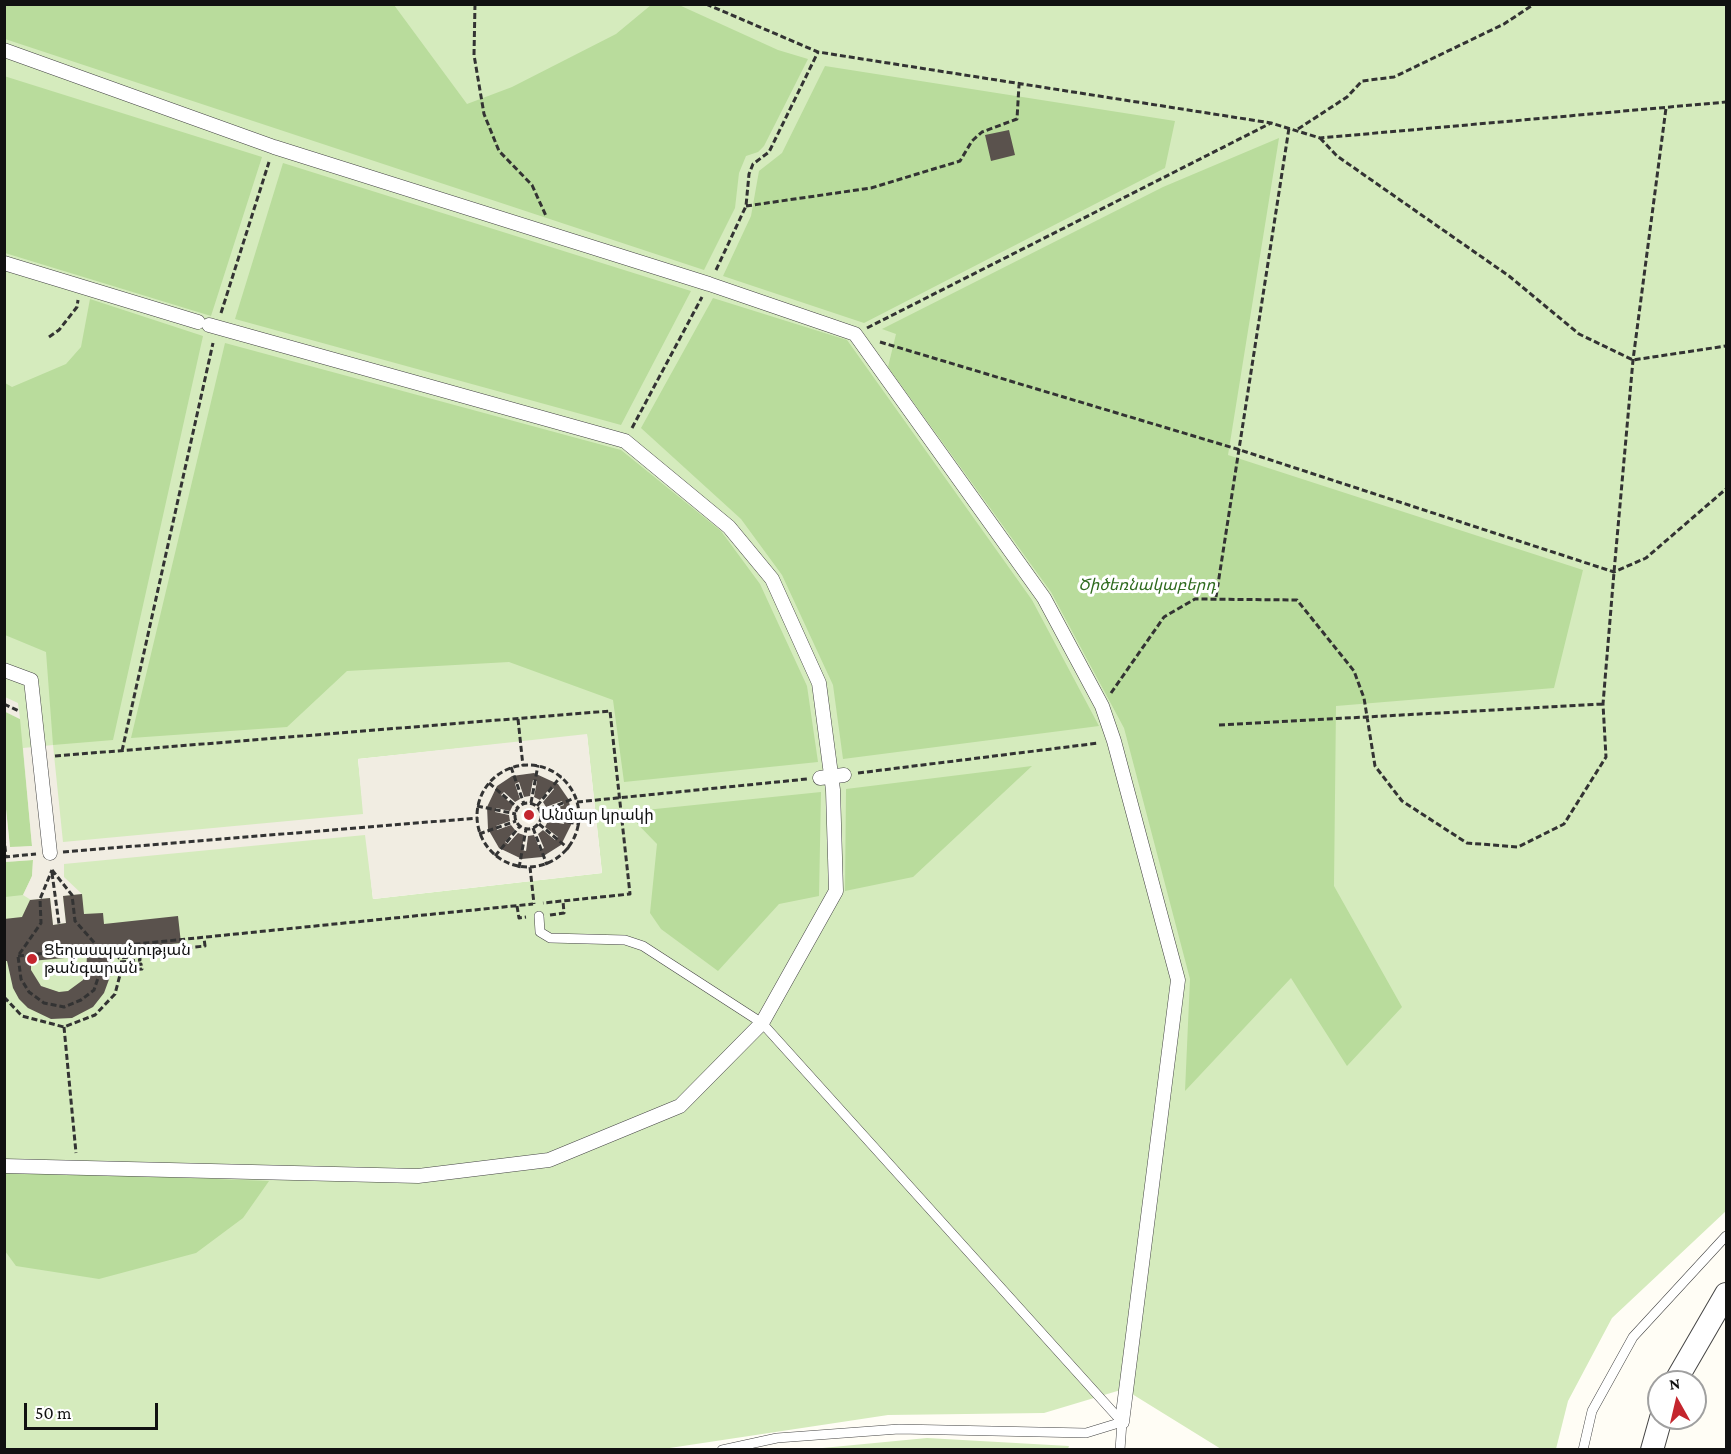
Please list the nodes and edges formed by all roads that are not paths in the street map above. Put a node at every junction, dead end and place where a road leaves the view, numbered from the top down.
1 (4, 50) edge
2 (4, 263) edge
3 (4, 670) edge
4 (50, 853) road end
5 (539, 916) road end
6 (762, 1023) junction
7 (4, 1166) edge
8 (1726, 1236) edge
9 (1726, 1294) edge
10 (1682, 1370) edge
11 (1122, 1422) junction
12 (1658, 1430) edge
13 (722, 1449) edge
14 (1120, 1449) edge
15 (1583, 1449) edge
16 (1652, 1449) edge

1 - 11 street
2 - 6 street
3 - 4 street
5 - 6 lane
6 - 7 street
6 - 11 lane
8 - 15 lane
9 - 10 street
11 - 13 lane
11 - 14 lane
12 - 16 street

